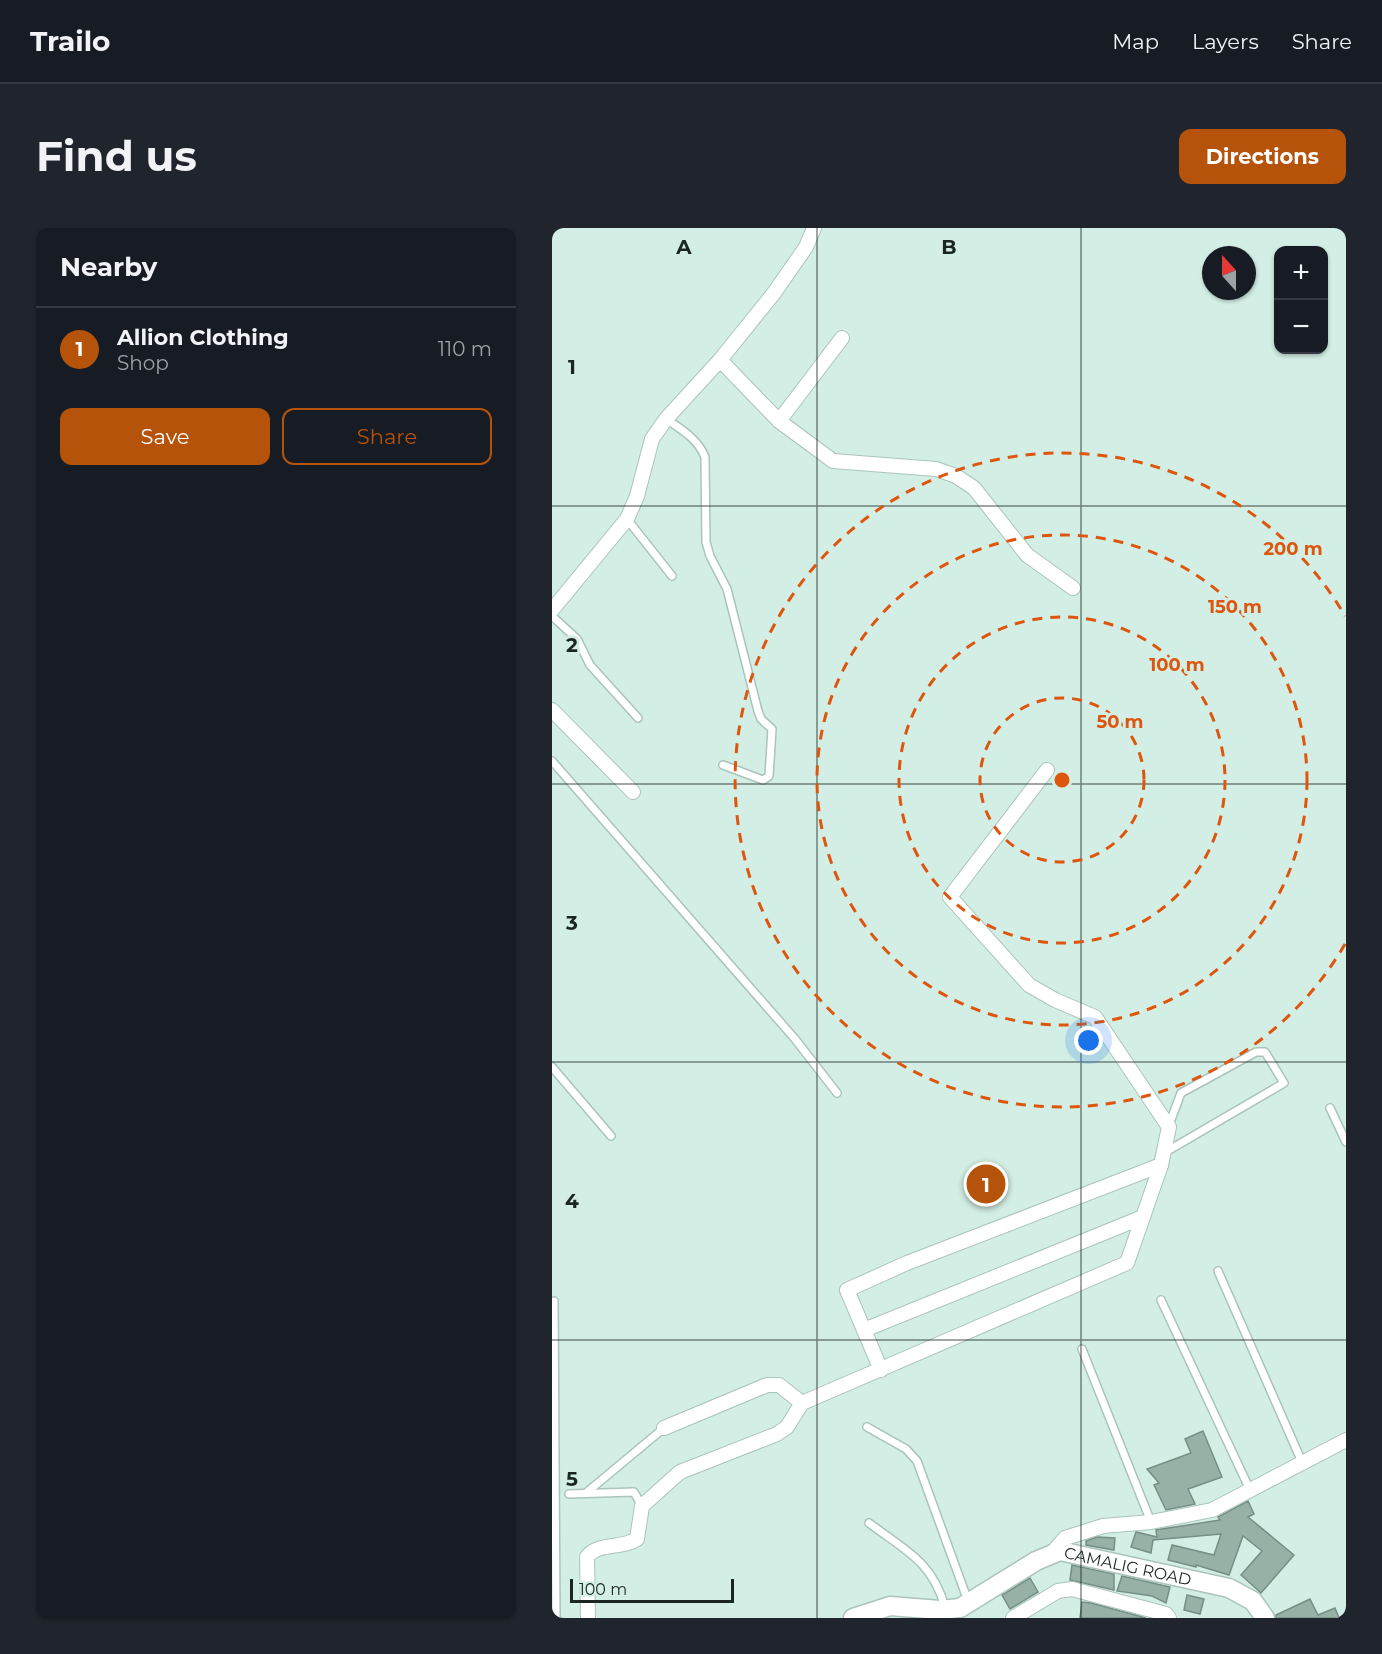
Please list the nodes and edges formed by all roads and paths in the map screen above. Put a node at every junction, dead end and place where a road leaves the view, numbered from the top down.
1 (814, 228) edge
2 (842, 338) dead end
3 (720, 360) junction
4 (666, 419) junction
5 (779, 421) junction
6 (627, 519) junction
7 (672, 576) dead end
8 (1073, 588) dead end
9 (552, 610) edge
10 (552, 616) edge
11 (552, 710) edge
12 (638, 718) dead end
13 (552, 761) edge
14 (723, 765) dead end
15 (1047, 771) dead end
16 (633, 792) dead end
17 (552, 1067) edge
18 (837, 1092) dead end
19 (1330, 1108) dead end
20 (1168, 1127) junction
21 (611, 1136) dead end
22 (1346, 1142) edge
23 (1162, 1159) junction
24 (1143, 1217) junction
25 (1218, 1270) dead end
26 (1161, 1300) dead end
27 (554, 1301) dead end
28 (864, 1330) junction
29 (1083, 1349) dead end
30 (881, 1370) junction
31 (802, 1403) junction
32 (867, 1427) dead end
33 (664, 1428) joint
34 (1346, 1440) edge
35 (1302, 1462) junction
36 (1250, 1490) junction
37 (586, 1493) junction
38 (569, 1494) dead end
39 (642, 1506) junction
40 (1151, 1522) junction
41 (869, 1523) dead end
42 (1052, 1553) junction
43 (969, 1604) junction
44 (946, 1610) junction
45 (1030, 1614) edge
46 (556, 1618) edge
47 (588, 1618) edge
48 (853, 1618) edge
49 (1013, 1618) edge
50 (1169, 1618) edge
51 (1264, 1618) edge

1 - 3 street
2 - 5 street
3 - 4 street
3 - 5 street
4 - 6 street
4 - 14 lane
5 - 8 street
6 - 7 lane
6 - 9 street
10 - 12 lane
11 - 16 street
13 - 18 lane
15 - 20 street
17 - 21 lane
19 - 22 lane
20 - 23 street
20 - 23 lane
23 - 24 street
23 - 28 street
24 - 28 street
24 - 30 street
25 - 35 lane
26 - 36 lane
27 - 46 lane
28 - 30 street
29 - 40 lane
30 - 31 street
31 - 33 street
31 - 39 street
32 - 43 lane
33 - 37 lane
34 - 35 street
35 - 36 street
36 - 40 street
37 - 38 lane
37 - 39 lane
39 - 47 street
40 - 42 street
41 - 44 lane
42 - 43 main road, CAMALIG ROAD
42 - 51 main road, CAMALIG ROAD
43 - 44 main road, CAMALIG ROAD
44 - 48 main road, CAMALIG ROAD
45 - 49 street
45 - 50 street

